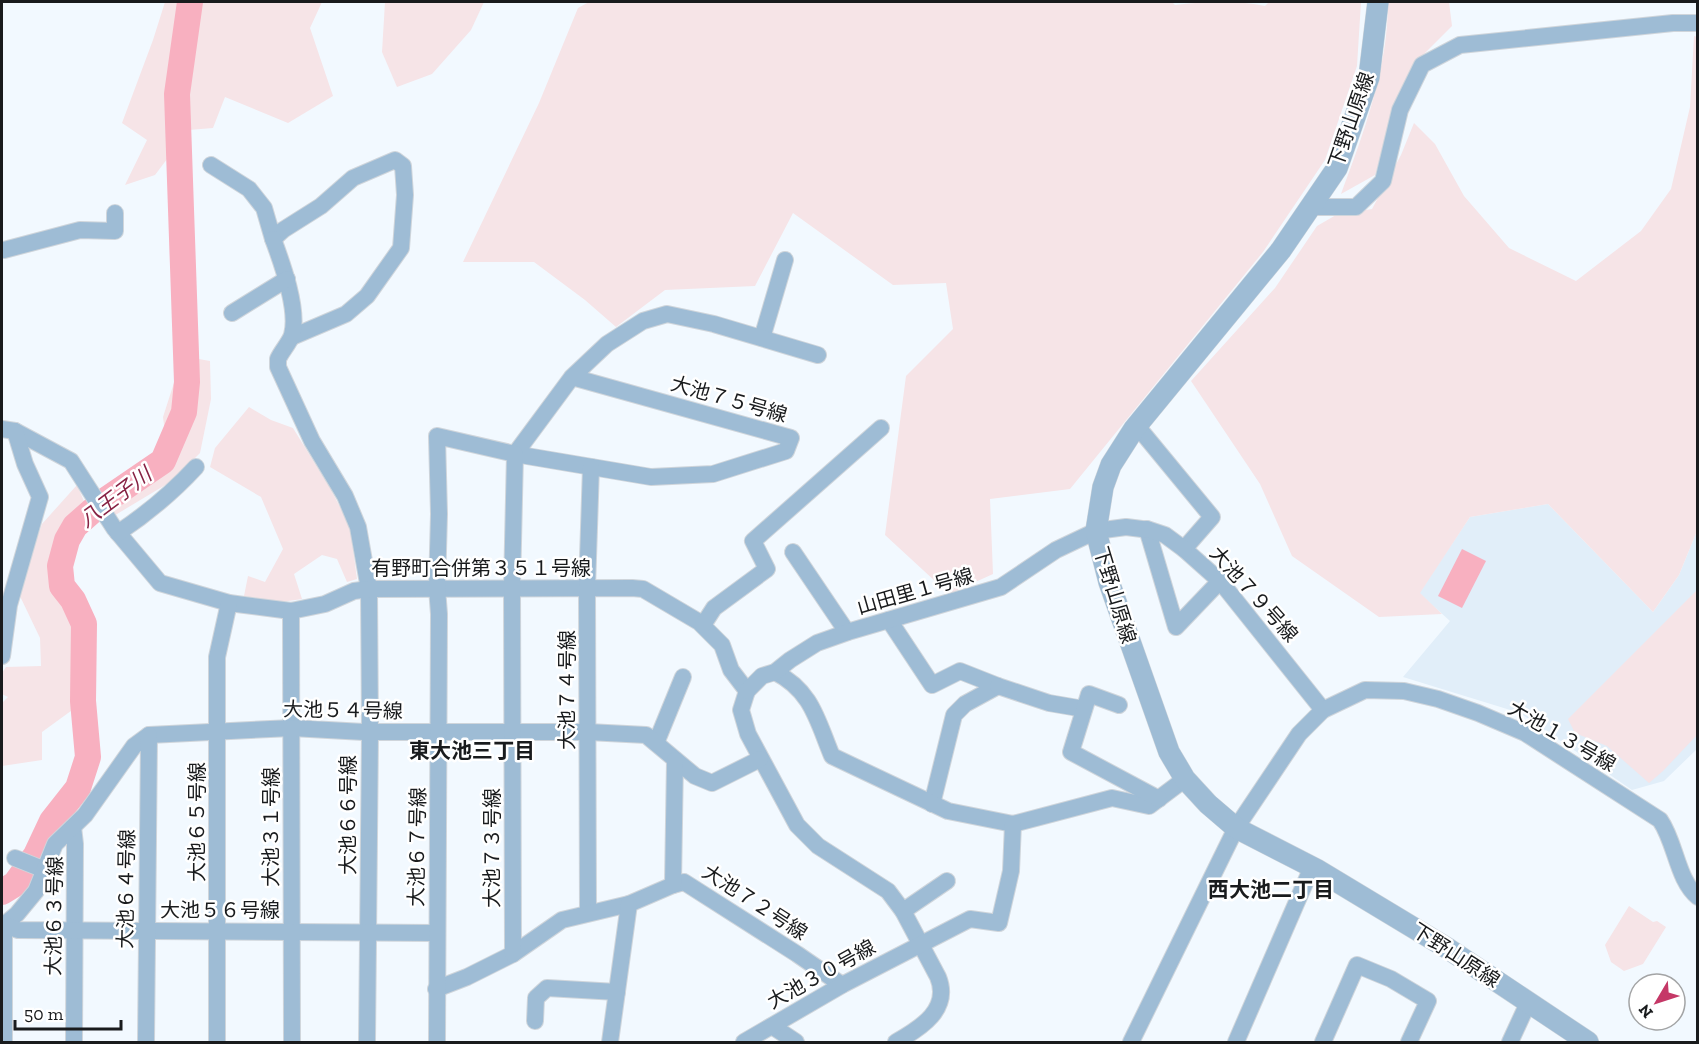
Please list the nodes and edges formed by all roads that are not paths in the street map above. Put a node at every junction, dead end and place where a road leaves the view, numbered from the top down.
1 (1378, 2) edge
2 (1698, 23) edge
3 (211, 165) dead end
4 (1310, 207) junction
5 (115, 213) dead end
6 (273, 239) junction
7 (3, 252) edge
8 (785, 260) dead end
9 (287, 279) junction
10 (232, 313) dead end
11 (292, 337) junction
12 (762, 338) junction
13 (818, 355) dead end
14 (572, 377) junction
15 (1137, 426) junction
16 (881, 428) dead end
17 (8, 430) edge
18 (437, 436) joint
19 (515, 454) junction
20 (196, 467) dead end
21 (591, 467) junction
22 (1147, 530) junction
23 (1096, 531) junction
24 (118, 532) junction
25 (1184, 549) junction
26 (793, 552) dead end
27 (1220, 581) junction
28 (512, 587) junction
29 (437, 588) junction
30 (587, 588) junction
31 (369, 589) junction
32 (229, 603) junction
33 (291, 611) junction
34 (889, 620) junction
35 (703, 625) junction
36 (847, 632) junction
37 (2, 656) edge
38 (775, 672) junction
39 (683, 677) dead end
40 (998, 686) junction
41 (747, 690) junction
42 (1119, 705) dead end
43 (1084, 709) junction
44 (1323, 710) junction
45 (292, 729) junction
46 (370, 732) junction
47 (439, 732) junction
48 (513, 732) junction
49 (588, 732) junction
50 (218, 733) junction
51 (149, 735) junction
52 (656, 743) junction
53 (760, 759) junction
54 (675, 760) junction
55 (1185, 778) junction
56 (1159, 799) junction
57 (932, 804) junction
58 (1013, 824) junction
59 (73, 826) junction
60 (1236, 828) junction
61 (15, 858) dead end
62 (1312, 867) junction
63 (42, 869) junction
64 (947, 881) dead end
65 (672, 885) junction
66 (1698, 897) edge
67 (628, 904) junction
68 (903, 911) junction
69 (588, 913) junction
70 (3, 925) edge
71 (74, 930) junction
72 (146, 931) junction
73 (217, 931) junction
74 (291, 931) junction
75 (369, 932) junction
76 (437, 933) junction
77 (920, 944) junction
78 (513, 954) junction
79 (842, 985) junction
80 (436, 989) junction
81 (617, 992) junction
82 (1528, 1003) junction
83 (535, 1021) dead end
84 (772, 1026) junction
85 (4, 1042) edge
86 (74, 1042) edge
87 (146, 1042) edge
88 (217, 1042) edge
89 (292, 1042) edge
90 (367, 1042) edge
91 (436, 1042) edge
92 (610, 1042) edge
93 (744, 1042) edge
94 (796, 1042) edge
95 (896, 1042) edge
96 (1131, 1042) edge
97 (1236, 1042) edge
98 (1323, 1042) edge
99 (1410, 1042) edge
100 (1510, 1042) edge
101 (1588, 1042) edge

1 - 4 street, 下野山原線
2 - 4 street
3 - 6 street
4 - 15 street, 下野山原線
5 - 7 street
6 - 9 street
6 - 11 street
8 - 12 street
9 - 10 street
9 - 11 street
11 - 31 street, 大池６６号線
12 - 13 street
12 - 14 street
14 - 19 street
14 - 21 street, 大池７５号線
15 - 23 street, 下野山原線
15 - 25 street, 大池７９号線
16 - 35 street
17 - 24 street, 有野町合併第３５１号線
17 - 37 street
18 - 19 street, 大池７５号線
18 - 29 street, 大池６７号線
19 - 21 street, 大池７５号線
19 - 28 street, 大池７３号線
20 - 24 street
21 - 30 street, 大池７４号線
22 - 23 street, 山田里１号線
22 - 25 street, 山田里１号線
22 - 27 street
23 - 34 street, 山田里１号線
23 - 55 street, 下野山原線
24 - 32 street, 有野町合併第３５１号線
25 - 27 street, 大池７９号線
26 - 36 street
27 - 44 street, 大池７９号線
28 - 29 street, 有野町合併第３５１号線
28 - 30 street, 有野町合併第３５１号線
28 - 48 street, 大池７３号線
29 - 31 street, 有野町合併第３５１号線
29 - 47 street, 大池６７号線
30 - 35 street, 有野町合併第３５１号線
30 - 49 street, 大池７４号線
31 - 33 street, 有野町合併第３５１号線
31 - 46 street, 大池６６号線
32 - 33 street, 有野町合併第３５１号線
32 - 50 street, 大池６５号線
33 - 45 street, 大池３１号線
34 - 36 street, 山田里１号線
34 - 40 street
35 - 41 street, 有野町合併第３５１号線
36 - 38 street, 山田里１号線
38 - 41 street, 山田里１号線
38 - 57 street
39 - 52 street
40 - 43 street
40 - 57 street
41 - 53 street
42 - 43 street
43 - 56 street
44 - 60 street, 大池１３号線
44 - 66 street, 大池１３号線
45 - 46 street, 大池５４号線
45 - 50 street, 大池５４号線
45 - 74 street, 大池３１号線
46 - 47 street, 大池５４号線
46 - 75 street, 大池６６号線
47 - 48 street, 大池５４号線
47 - 76 street, 大池６７号線
48 - 49 street, 大池５４号線
48 - 78 street, 大池７３号線
49 - 52 street, 大池５４号線
49 - 69 street, 大池７４号線
50 - 51 street, 大池５４号線
50 - 73 street, 大池６５号線
51 - 59 street
51 - 72 street, 大池６４号線
52 - 54 street, 大池５４号線
53 - 54 street, 大池５４号線
53 - 68 street
54 - 65 street
55 - 56 street
55 - 60 street, 下野山原線
56 - 58 street
57 - 58 street
58 - 77 street, 大池３０号線
59 - 63 street
59 - 71 street, 大池６３号線
60 - 62 street, 下野山原線
60 - 96 street, 大池１３号線
61 - 63 street
62 - 82 street, 下野山原線
62 - 97 street
63 - 70 street
64 - 68 street
65 - 67 street
65 - 79 street, 大池７２号線
67 - 69 street
67 - 81 street
68 - 77 street
69 - 78 street
70 - 71 street, 大池５６号線
70 - 85 street
71 - 72 street, 大池５６号線
71 - 86 street, 大池６３号線
72 - 73 street, 大池５６号線
72 - 87 street, 大池６４号線
73 - 74 street, 大池５６号線
73 - 88 street, 大池６５号線
74 - 75 street, 大池５６号線
74 - 89 street, 大池３１号線
75 - 76 street, 大池５６号線
75 - 90 street, 大池６６号線
76 - 80 street, 大池６７号線
77 - 79 street, 大池３０号線
77 - 95 street
78 - 80 street
79 - 84 street, 大池３０号線
80 - 91 street, 大池６７号線
81 - 83 street
81 - 92 street
82 - 100 street
82 - 101 street, 下野山原線
84 - 93 street, 大池３０号線
84 - 94 street
98 - 99 street

